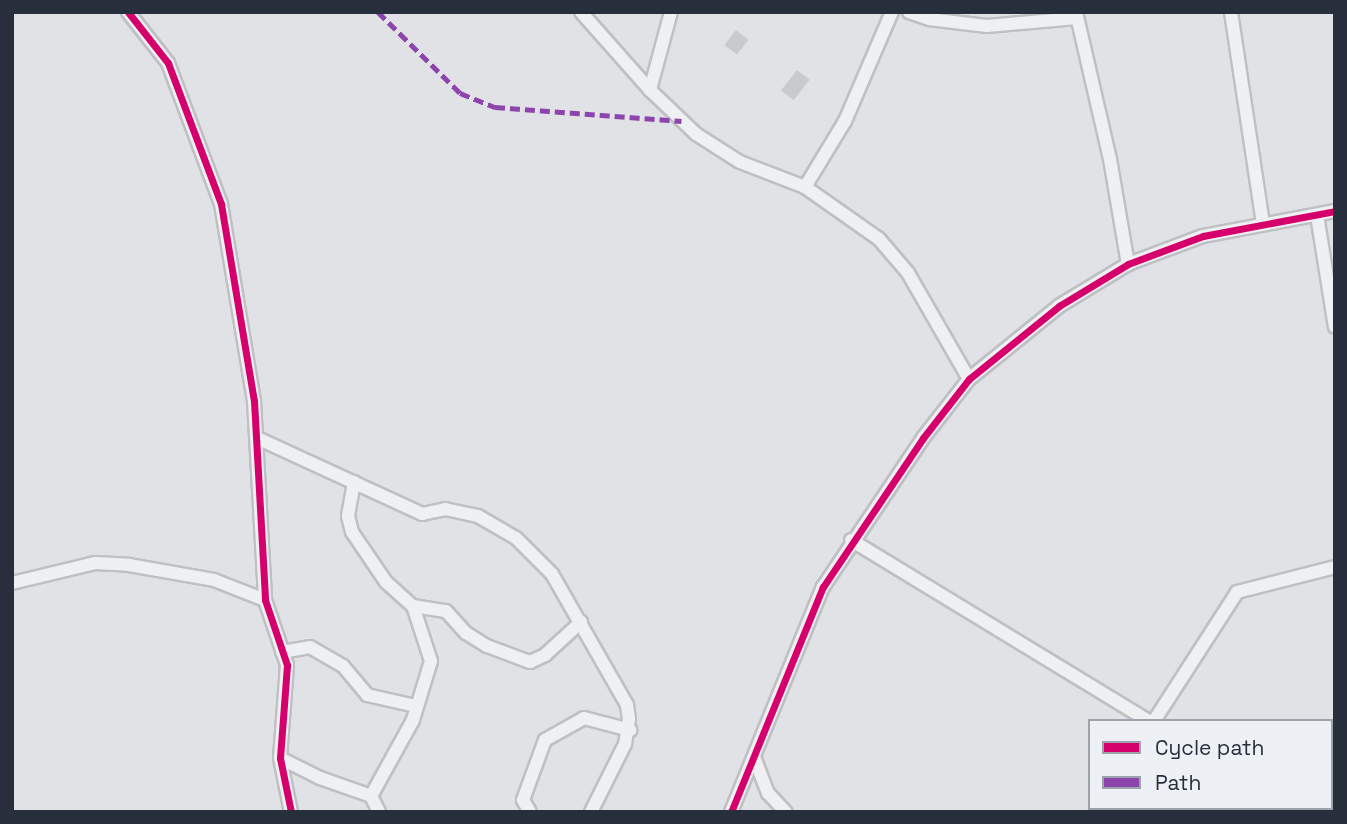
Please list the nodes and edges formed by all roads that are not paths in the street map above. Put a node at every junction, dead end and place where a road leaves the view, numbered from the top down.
1 (128, 12) edge
2 (581, 12) edge
3 (671, 12) edge
4 (892, 12) edge
5 (909, 12) edge
6 (1231, 12) edge
7 (1077, 15) edge
8 (650, 90) junction
9 (805, 187) junction
10 (1335, 211) edge
11 (1317, 215) junction
12 (1263, 223) junction
13 (1128, 264) junction
14 (1335, 327) edge
15 (969, 379) junction
16 (257, 438) junction
17 (354, 482) junction
18 (851, 540) junction
19 (1335, 567) edge
20 (12, 583) edge
21 (265, 600) junction
22 (413, 606) junction
23 (581, 622) junction
24 (282, 652) junction
25 (416, 706) junction
26 (1148, 719) edge
27 (1152, 719) edge
28 (630, 730) junction
29 (754, 757) junction
30 (280, 758) junction
31 (371, 796) junction
32 (291, 812) edge
33 (379, 812) edge
34 (530, 812) edge
35 (591, 812) edge
36 (731, 812) edge
37 (786, 812) edge

1 - 16 street
2 - 8 street
3 - 8 street
4 - 9 street
5 - 7 street
6 - 12 street
7 - 13 street
8 - 9 street
9 - 15 street
10 - 11 street
11 - 12 street
11 - 14 street
12 - 13 street
13 - 15 street
15 - 18 street
16 - 17 street
16 - 21 street
17 - 22 street
17 - 23 street
18 - 26 street
18 - 29 street
19 - 27 street
20 - 21 street
21 - 24 street
22 - 23 street
22 - 25 street
23 - 28 street
24 - 25 street
24 - 30 street
25 - 31 street
28 - 34 street
28 - 35 street
29 - 36 street
29 - 37 street
30 - 31 street
30 - 32 street
31 - 33 street

